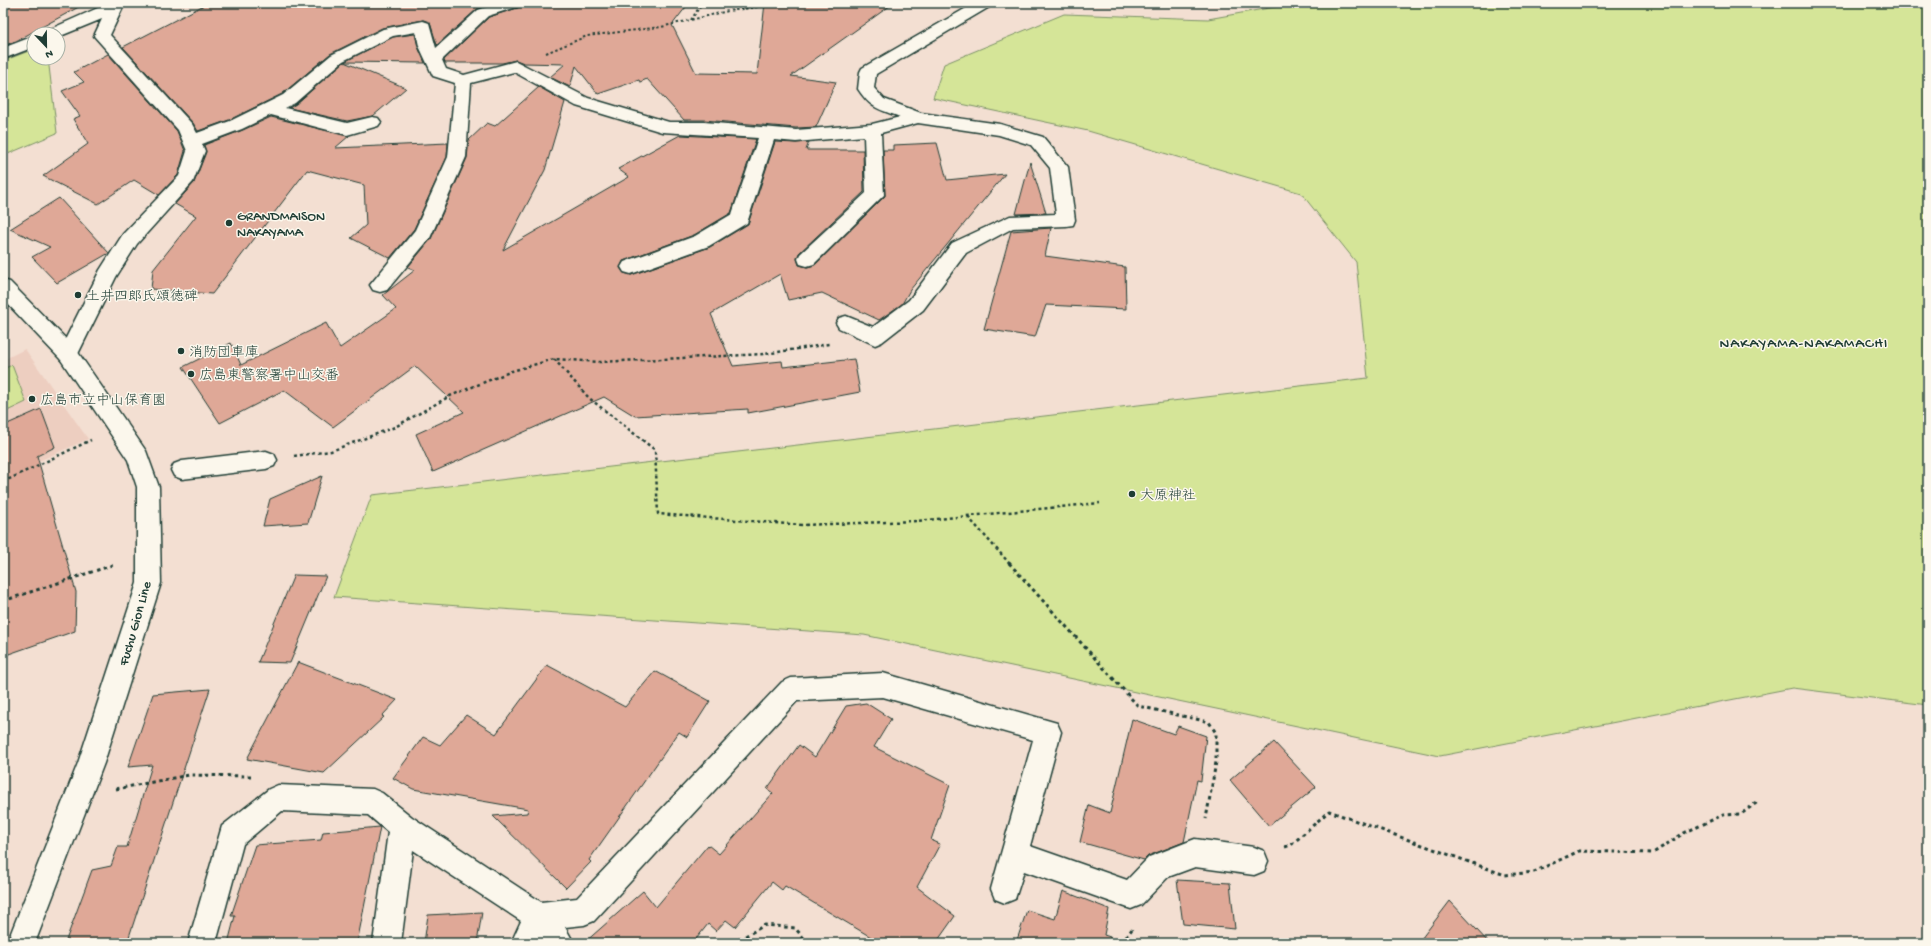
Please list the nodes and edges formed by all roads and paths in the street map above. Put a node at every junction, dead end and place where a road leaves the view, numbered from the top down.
1 (515, 3) edge
2 (702, 3) edge
3 (761, 3) edge
4 (986, 3) edge
5 (115, 6) edge
6 (690, 20) junction
7 (66, 28) edge
8 (26, 44) edge
9 (3, 54) edge
10 (433, 59) junction
11 (516, 66) junction
12 (463, 80) junction
13 (269, 109) junction
14 (918, 118) junction
15 (372, 122) dead end
16 (872, 130) junction
17 (768, 133) junction
18 (192, 141) junction
19 (807, 259) dead end
20 (631, 267) dead end
21 (380, 285) dead end
22 (3, 287) edge
23 (846, 323) dead end
24 (875, 337) junction
25 (68, 354) junction
26 (554, 359) junction
27 (97, 438) dead end
28 (266, 460) joint
29 (182, 470) dead end
30 (3, 482) edge
31 (1100, 503) dead end
32 (968, 517) junction
33 (116, 564) dead end
34 (3, 601) edge
35 (256, 776) dead end
36 (113, 790) dead end
37 (1760, 801) dead end
38 (402, 827) junction
39 (1015, 854) junction
40 (1200, 855) junction
41 (1254, 862) joint
42 (1004, 889) dead end
43 (538, 916) junction
44 (21, 943) edge
45 (202, 943) edge
46 (387, 943) edge
47 (526, 943) edge
48 (560, 943) edge
49 (733, 943) edge
50 (808, 943) edge

1 - 10 street
2 - 6 path
3 - 6 path
4 - 14 street
5 - 7 street
5 - 18 street
6 - 11 path
8 - 9 street
10 - 12 street
10 - 13 street
11 - 12 street
11 - 17 street
12 - 21 street
13 - 15 street
13 - 18 street
14 - 16 street
14 - 24 street
16 - 17 street
16 - 19 street
17 - 20 street
18 - 25 street
22 - 25 street, Fuchu Gion Line
23 - 24 street
24 - 26 path
25 - 44 street, Fuchu Gion Line
26 - 28 path
26 - 32 path
27 - 30 path
28 - 29 street
31 - 32 path
32 - 40 path
33 - 34 path
35 - 36 path
37 - 41 path
38 - 43 street
38 - 45 street
38 - 46 street
39 - 40 street
39 - 42 street
39 - 43 street
40 - 41 street
43 - 47 street
43 - 48 street
49 - 50 path

